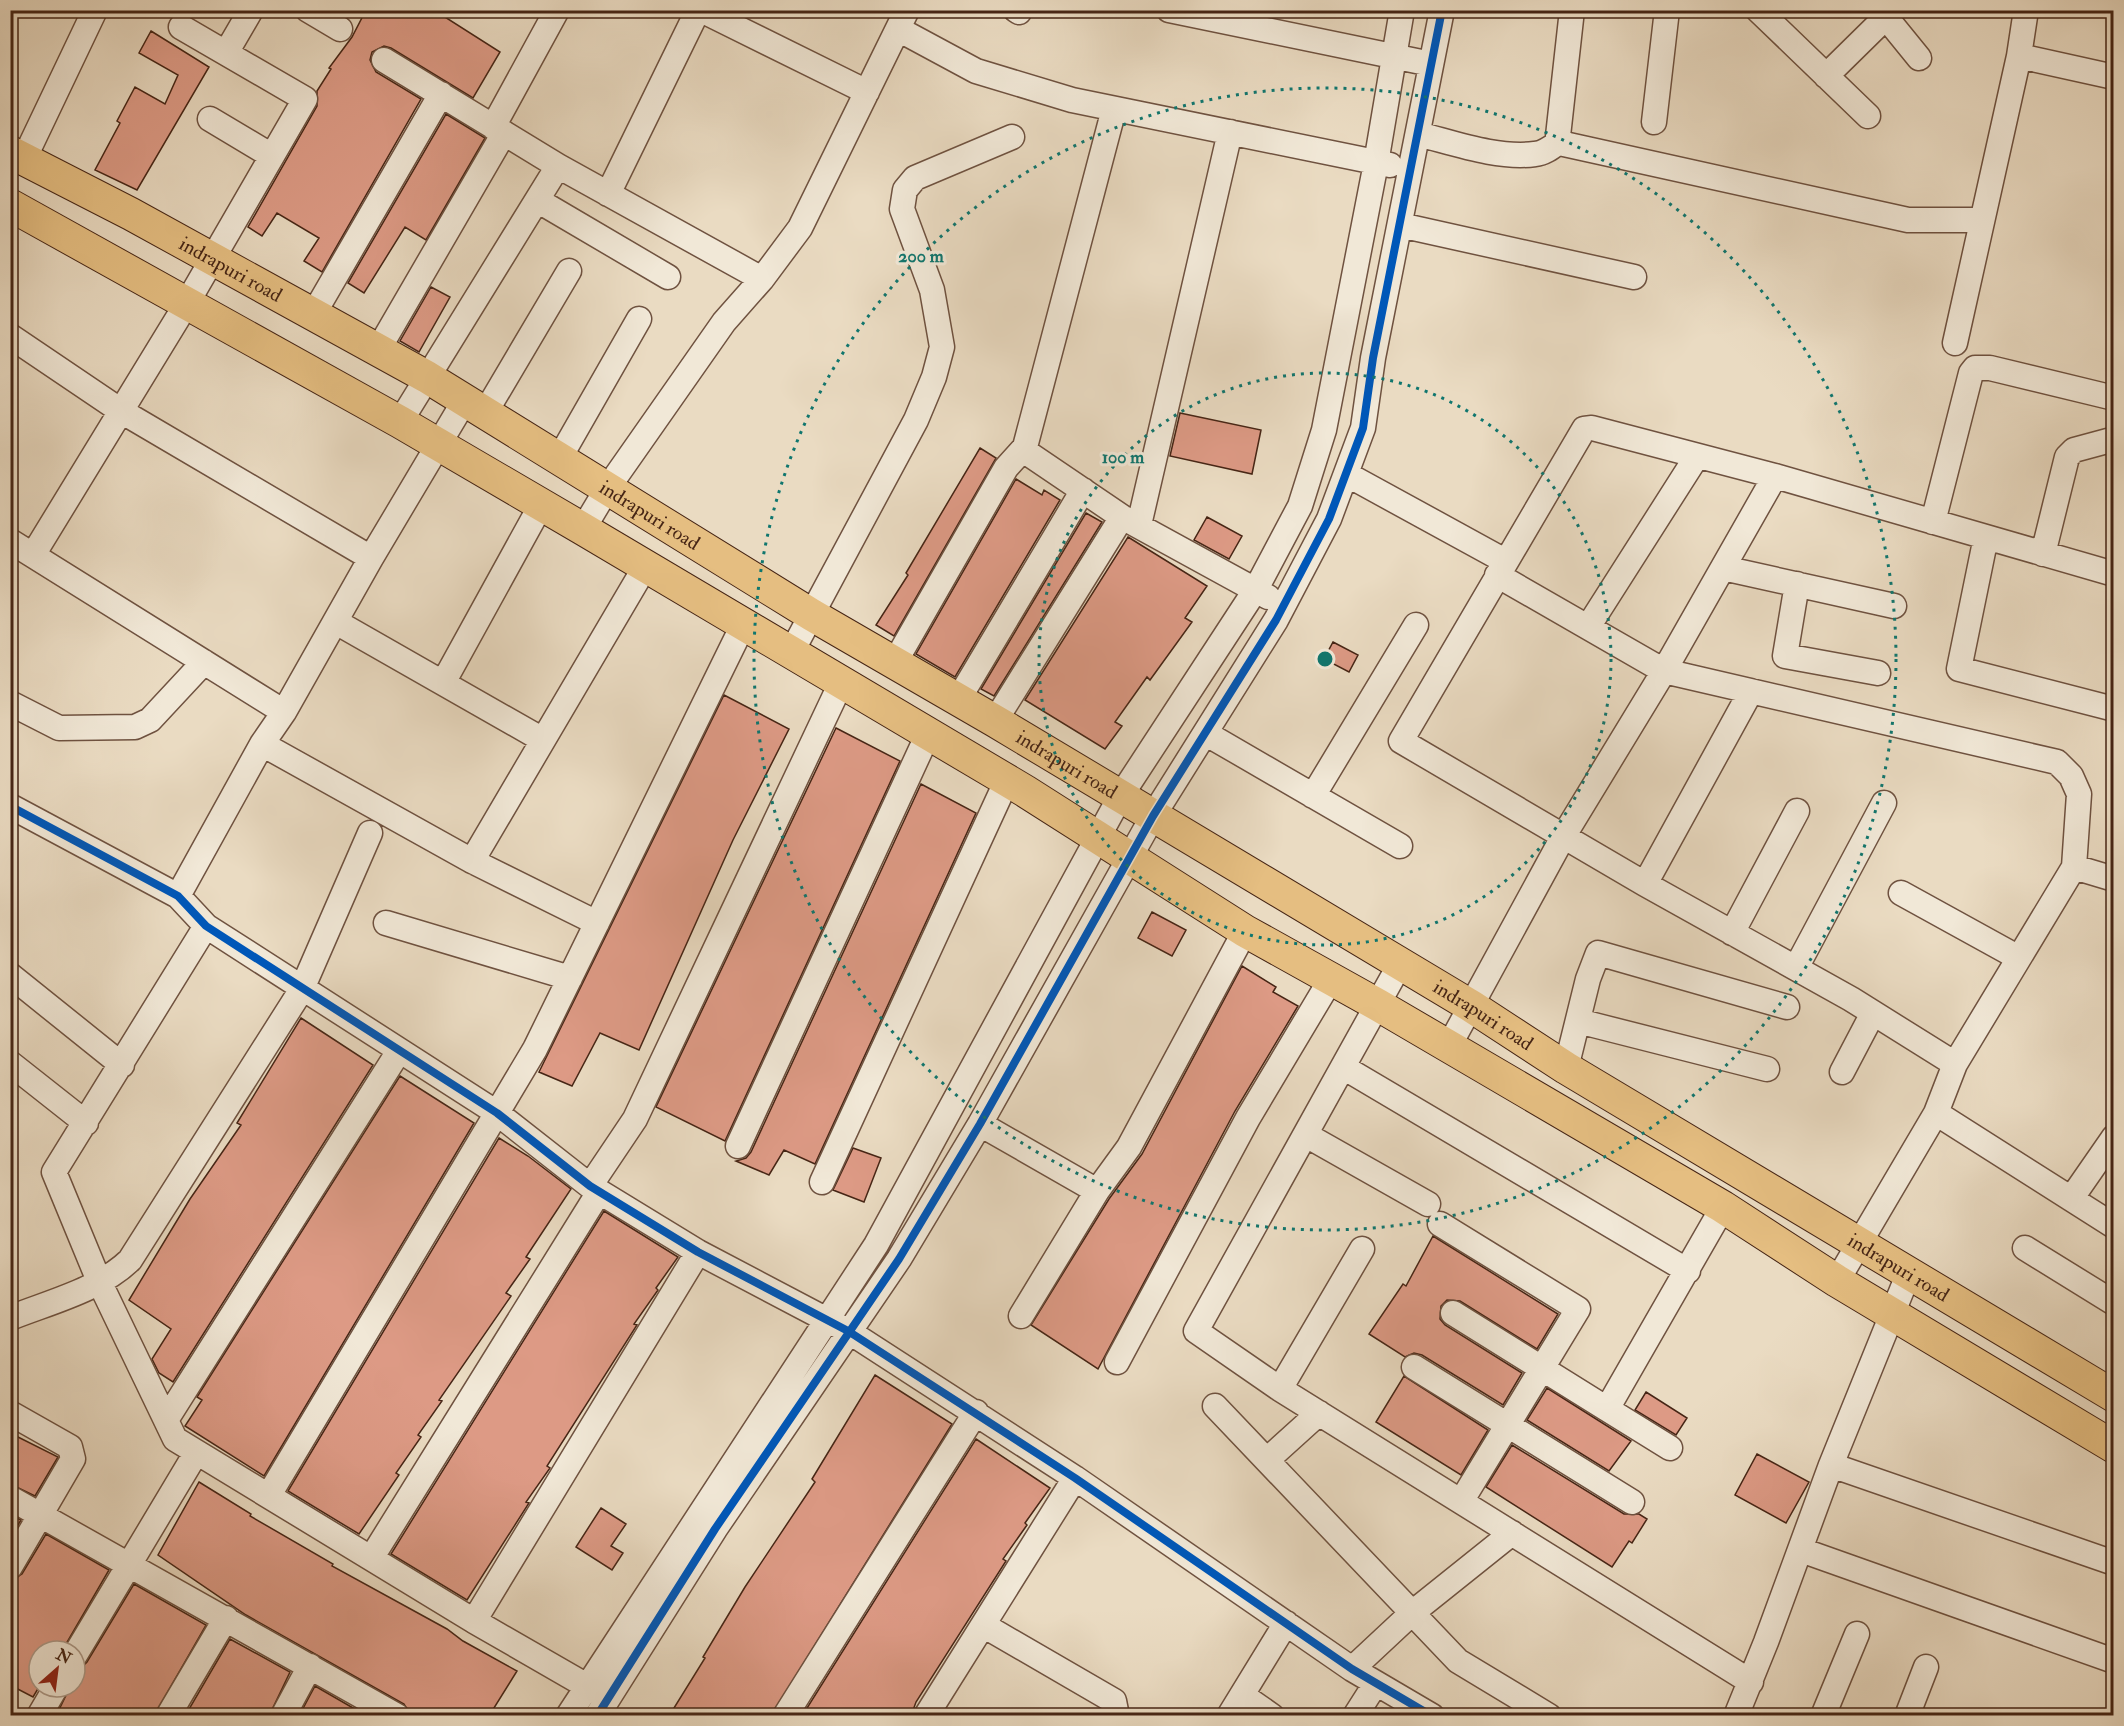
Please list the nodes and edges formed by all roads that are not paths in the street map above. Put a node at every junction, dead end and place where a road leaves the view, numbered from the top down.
1 (95, 10) edge
2 (251, 10) edge
3 (308, 10) edge
4 (557, 10) edge
5 (700, 10) edge
6 (1169, 10) edge
7 (1402, 10) edge
8 (1442, 10) edge
9 (1572, 10) edge
10 (1667, 10) edge
11 (1758, 10) edge
12 (2026, 10) edge
13 (1883, 14) edge
14 (903, 20) edge
15 (181, 27) dead end
16 (340, 29) dead end
17 (226, 53) junction
18 (2019, 56) junction
19 (1393, 57) junction
20 (1919, 58) dead end
21 (384, 60) dead end
22 (1431, 64) junction
23 (1826, 76) junction
24 (2114, 77) edge
25 (867, 92) junction
26 (441, 94) junction
27 (1114, 109) junction
28 (1868, 116) dead end
29 (210, 119) dead end
30 (1654, 122) dead end
31 (499, 130) junction
32 (1230, 132) junction
33 (1418, 134) junction
34 (1011, 137) dead end
35 (1560, 141) junction
36 (17, 156) edge
37 (272, 156) junction
38 (1376, 163) junction
39 (558, 166) junction
40 (1411, 169) junction
41 (608, 194) junction
42 (537, 200) junction
43 (10, 205) edge
44 (1982, 220) junction
45 (1400, 225) junction
46 (212, 260) junction
47 (569, 271) dead end
48 (1634, 276) dead end
49 (668, 277) dead end
50 (762, 279) junction
51 (187, 303) junction
52 (313, 315) junction
53 (639, 319) dead end
54 (10, 336) edge
55 (1955, 343) dead end
56 (378, 350) junction
57 (1339, 354) junction
58 (1373, 358) junction
59 (428, 377) junction
60 (2114, 398) edge
61 (475, 407) junction
62 (121, 411) junction
63 (399, 422) junction
64 (2111, 440) dead end
65 (438, 444) junction
66 (1025, 447) junction
67 (1697, 456) junction
68 (559, 459) junction
69 (1348, 475) junction
70 (1775, 476) junction
71 (607, 489) junction
72 (1083, 490) junction
73 (541, 505) junction
74 (1131, 521) junction
75 (1933, 522) junction
76 (583, 529) junction
77 (1986, 537) junction
78 (10, 542) edge
79 (2043, 554) junction
80 (33, 555) junction
81 (371, 558) junction
82 (645, 567) junction
83 (1501, 568) junction
84 (1722, 568) junction
85 (2114, 574) edge
86 (1797, 584) junction
87 (1256, 589) junction
88 (1283, 606) junction
89 (1894, 606) dead end
90 (812, 615) junction
91 (336, 622) junction
92 (743, 625) junction
93 (1416, 625) dead end
94 (1588, 627) junction
95 (791, 653) junction
96 (204, 662) junction
97 (895, 662) junction
98 (1664, 671) junction
99 (1878, 673) dead end
100 (443, 683) junction
101 (841, 683) junction
102 (1751, 691) junction
103 (958, 700) junction
104 (10, 703) edge
105 (2114, 709) edge
106 (284, 712) junction
107 (995, 721) junction
108 (1205, 733) junction
109 (928, 734) junction
110 (543, 740) junction
111 (262, 744) junction
112 (1006, 780) junction
113 (1313, 795) junction
114 (1120, 797) junction
115 (1884, 803) dead end
116 (10, 807) edge
117 (1797, 811) dead end
118 (1153, 816) junction
119 (370, 834) dead end
120 (1563, 837) junction
121 (1097, 839) junction
122 (1400, 846) dead end
123 (1128, 858) junction
124 (472, 861) junction
125 (2074, 867) junction
126 (2114, 879) edge
127 (1645, 884) junction
128 (1901, 893) dead end
129 (178, 896) junction
130 (597, 922) junction
131 (386, 923) dead end
132 (206, 926) junction
133 (1245, 931) junction
134 (1732, 933) junction
135 (2019, 958) junction
136 (1400, 964) junction
137 (1797, 968) junction
138 (10, 975) edge
139 (570, 978) junction
140 (1331, 979) junction
141 (302, 989) junction
142 (1378, 1005) junction
143 (1471, 1006) junction
144 (1787, 1007) dead end
145 (1873, 1013) junction
146 (1578, 1021) junction
147 (1449, 1046) junction
148 (399, 1051) junction
149 (10, 1063) edge
150 (1955, 1064) junction
151 (122, 1065) junction
152 (1343, 1067) junction
153 (1566, 1068) junction
154 (1767, 1069) dead end
155 (1842, 1071) dead end
156 (497, 1113) junction
157 (1936, 1113) junction
158 (86, 1123) junction
159 (980, 1124) junction
160 (1306, 1135) junction
161 (2114, 1137) edge
162 (738, 1146) dead end
163 (822, 1182) dead end
164 (595, 1189) junction
165 (1097, 1191) junction
166 (2071, 1199) junction
167 (1723, 1207) junction
168 (2114, 1226) edge
169 (1858, 1245) junction
170 (2025, 1248) dead end
171 (1362, 1249) dead end
172 (698, 1252) junction
173 (1688, 1271) junction
174 (1908, 1275) junction
175 (99, 1281) junction
176 (1837, 1281) junction
177 (2114, 1303) edge
178 (1453, 1313) dead end
179 (1892, 1314) junction
180 (11, 1316) edge
181 (1021, 1316) dead end
182 (828, 1319) junction
183 (848, 1331) junction
184 (1117, 1362) dead end
185 (1414, 1367) dead end
186 (1542, 1369) junction
187 (1280, 1389) junction
188 (2114, 1396) edge
189 (1215, 1406) dead end
190 (1607, 1409) junction
191 (976, 1412) junction
192 (10, 1413) edge
193 (1319, 1413) junction
194 (166, 1420) junction
195 (1508, 1424) junction
196 (2114, 1447) edge
197 (1670, 1448) dead end
198 (196, 1453) junction
199 (1267, 1460) junction
200 (1831, 1465) junction
201 (1075, 1478) junction
202 (269, 1495) junction
203 (10, 1498) edge
204 (1462, 1500) junction
205 (1632, 1502) dead end
206 (41, 1515) junction
207 (1512, 1533) junction
208 (1801, 1550) junction
209 (372, 1557) junction
210 (2114, 1563) edge
211 (129, 1564) junction
212 (10, 1567) edge
213 (1412, 1613) junction
214 (225, 1618) junction
215 (474, 1621) junction
216 (1286, 1623) junction
217 (983, 1625) junction
218 (1857, 1634) dead end
219 (84, 1639) edge
220 (2114, 1661) edge
221 (310, 1666) junction
222 (1926, 1668) dead end
223 (1352, 1669) junction
224 (1751, 1682) junction
225 (1376, 1683) junction
226 (49, 1699) edge
227 (596, 1700) edge
228 (1235, 1706) edge
229 (39, 1716) edge
230 (168, 1716) edge
231 (283, 1716) edge
232 (397, 1716) edge
233 (568, 1716) edge
234 (785, 1716) edge
235 (926, 1716) edge
236 (1117, 1716) edge
237 (1272, 1716) edge
238 (1355, 1716) edge
239 (1432, 1716) edge
240 (1549, 1716) edge
241 (1736, 1716) edge
242 (1823, 1716) edge
243 (1907, 1716) edge

1 - 36 street
2 - 17 street
3 - 16 street
4 - 31 street
5 - 25 street
5 - 41 street
6 - 19 street
7 - 19 street
8 - 22 street
9 - 35 street
10 - 30 street
11 - 23 street
12 - 18 street
13 - 20 street
13 - 23 street
14 - 25 street
14 - 27 street
15 - 17 street
17 - 37 street
18 - 24 street
18 - 44 street
19 - 22 street
19 - 38 street
21 - 26 street
22 - 33 street
23 - 28 street
25 - 50 street
26 - 31 street
26 - 52 street
27 - 32 street
27 - 66 street
29 - 37 street
31 - 39 street
31 - 56 street
32 - 38 street
32 - 74 street
33 - 35 street
33 - 40 street
34 - 90 street
35 - 44 street
36 - 46 main road, indrapuri road
37 - 46 street
38 - 40 street
38 - 57 street
39 - 41 street
39 - 42 street
40 - 45 street
41 - 50 street
42 - 49 street
42 - 59 street
43 - 51 main road, indrapuri road
44 - 55 street
45 - 48 street
45 - 58 street
46 - 51 street
46 - 52 main road, indrapuri road
47 - 61 street
50 - 71 street
51 - 62 street
51 - 63 main road, indrapuri road
52 - 56 main road, indrapuri road
53 - 68 street
54 - 62 street
56 - 59 main road, indrapuri road
57 - 58 street
57 - 87 street
58 - 69 street
59 - 61 main road, indrapuri road
59 - 63 street
60 - 75 street
61 - 65 street
61 - 68 main road, indrapuri road
62 - 80 street
62 - 81 street
63 - 65 main road, indrapuri road
64 - 79 street
65 - 73 main road, indrapuri road
65 - 81 street
66 - 72 street
66 - 97 street
67 - 70 street
67 - 83 street
67 - 94 street
68 - 71 main road, indrapuri road
69 - 83 street
69 - 88 street
70 - 75 street
70 - 84 street
71 - 76 street
71 - 90 main road, indrapuri road
72 - 74 street
72 - 103 street
73 - 76 main road, indrapuri road
73 - 100 street
74 - 87 street
74 - 107 street
75 - 77 street
76 - 82 main road, indrapuri road
77 - 79 street
77 - 105 street
78 - 80 street
79 - 85 street
80 - 96 street
81 - 91 street
82 - 92 main road, indrapuri road
82 - 110 street
83 - 94 street
83 - 120 street
84 - 86 street
84 - 98 street
86 - 89 street
86 - 99 street
87 - 88 street
87 - 114 street
88 - 108 street
90 - 95 street
90 - 97 main road, indrapuri road
91 - 100 street
91 - 106 street
92 - 95 main road, indrapuri road
92 - 130 street
93 - 113 street
94 - 98 street
95 - 101 main road, indrapuri road
96 - 104 street
96 - 106 street
97 - 103 main road, indrapuri road
98 - 102 street
98 - 120 street
100 - 110 street
101 - 109 main road, indrapuri road
101 - 164 street
102 - 125 street
102 - 127 street
103 - 107 main road, indrapuri road
106 - 111 street
107 - 114 main road, indrapuri road
108 - 113 street
108 - 118 street
109 - 112 main road, indrapuri road
109 - 162 street
110 - 124 street
111 - 124 street
111 - 129 street
112 - 121 main road, indrapuri road
112 - 163 street
113 - 122 street
114 - 118 main road, indrapuri road
114 - 121 street
115 - 137 street
116 - 129 street
117 - 134 street
118 - 123 street
118 - 136 main road, indrapuri road
119 - 141 street
120 - 127 street
120 - 143 street
121 - 123 main road, indrapuri road
121 - 182 street
123 - 133 main road, indrapuri road
123 - 159 street
124 - 130 street
125 - 126 street
125 - 135 street
127 - 134 street
128 - 135 street
129 - 132 street
130 - 139 street
131 - 139 street
132 - 141 street
132 - 151 street
133 - 140 main road, indrapuri road
133 - 165 street
134 - 137 street
135 - 150 street
136 - 142 street
136 - 143 main road, indrapuri road
137 - 145 street
138 - 151 street
139 - 156 street
140 - 142 main road, indrapuri road
140 - 184 street
141 - 148 street
141 - 175 street
142 - 147 main road, indrapuri road
142 - 152 street
143 - 147 street
143 - 153 main road, indrapuri road
144 - 146 street
145 - 150 street
145 - 155 street
146 - 153 street
146 - 154 street
147 - 167 main road, indrapuri road
148 - 156 street
148 - 194 street
149 - 158 street
150 - 157 street
151 - 158 street
152 - 160 street
152 - 173 street
153 - 169 main road, indrapuri road
156 - 164 street
156 - 202 street
157 - 166 street
157 - 169 street
158 - 175 street
159 - 165 street
159 - 183 street
160 - 186 street
160 - 187 street
161 - 166 street
164 - 172 street
164 - 209 street
165 - 181 street
166 - 168 street
167 - 173 street
167 - 176 main road, indrapuri road
169 - 174 main road, indrapuri road
169 - 176 street
170 - 177 street
171 - 187 street
172 - 182 street
172 - 215 street
173 - 190 street
174 - 179 street
174 - 188 main road, indrapuri road
175 - 180 street
175 - 194 street
176 - 179 main road, indrapuri road
178 - 186 street
179 - 196 main road, indrapuri road
179 - 200 street
182 - 183 street
182 - 227 street
183 - 191 street
183 - 227 street
185 - 195 street
186 - 190 street
186 - 195 street
187 - 193 street
189 - 199 street
190 - 197 street
191 - 201 street
191 - 234 street
192 - 206 street
193 - 199 street
193 - 204 street
194 - 198 street
195 - 204 street
195 - 205 street
198 - 202 street
198 - 211 street
199 - 213 street
200 - 208 street
200 - 210 street
201 - 216 street
201 - 217 street
202 - 209 street
203 - 206 street
204 - 207 street
206 - 211 street
206 - 212 street
207 - 213 street
207 - 224 street
208 - 220 street
208 - 224 street
209 - 215 street
211 - 214 street
211 - 219 street
213 - 223 street
213 - 240 street
214 - 221 street
214 - 230 street
215 - 227 street
216 - 223 street
216 - 228 street
217 - 235 street
217 - 236 street
218 - 242 street
221 - 231 street
221 - 232 street
222 - 243 street
223 - 225 street
224 - 241 street
225 - 238 street
225 - 239 street
226 - 229 street
227 - 233 street
228 - 237 street

